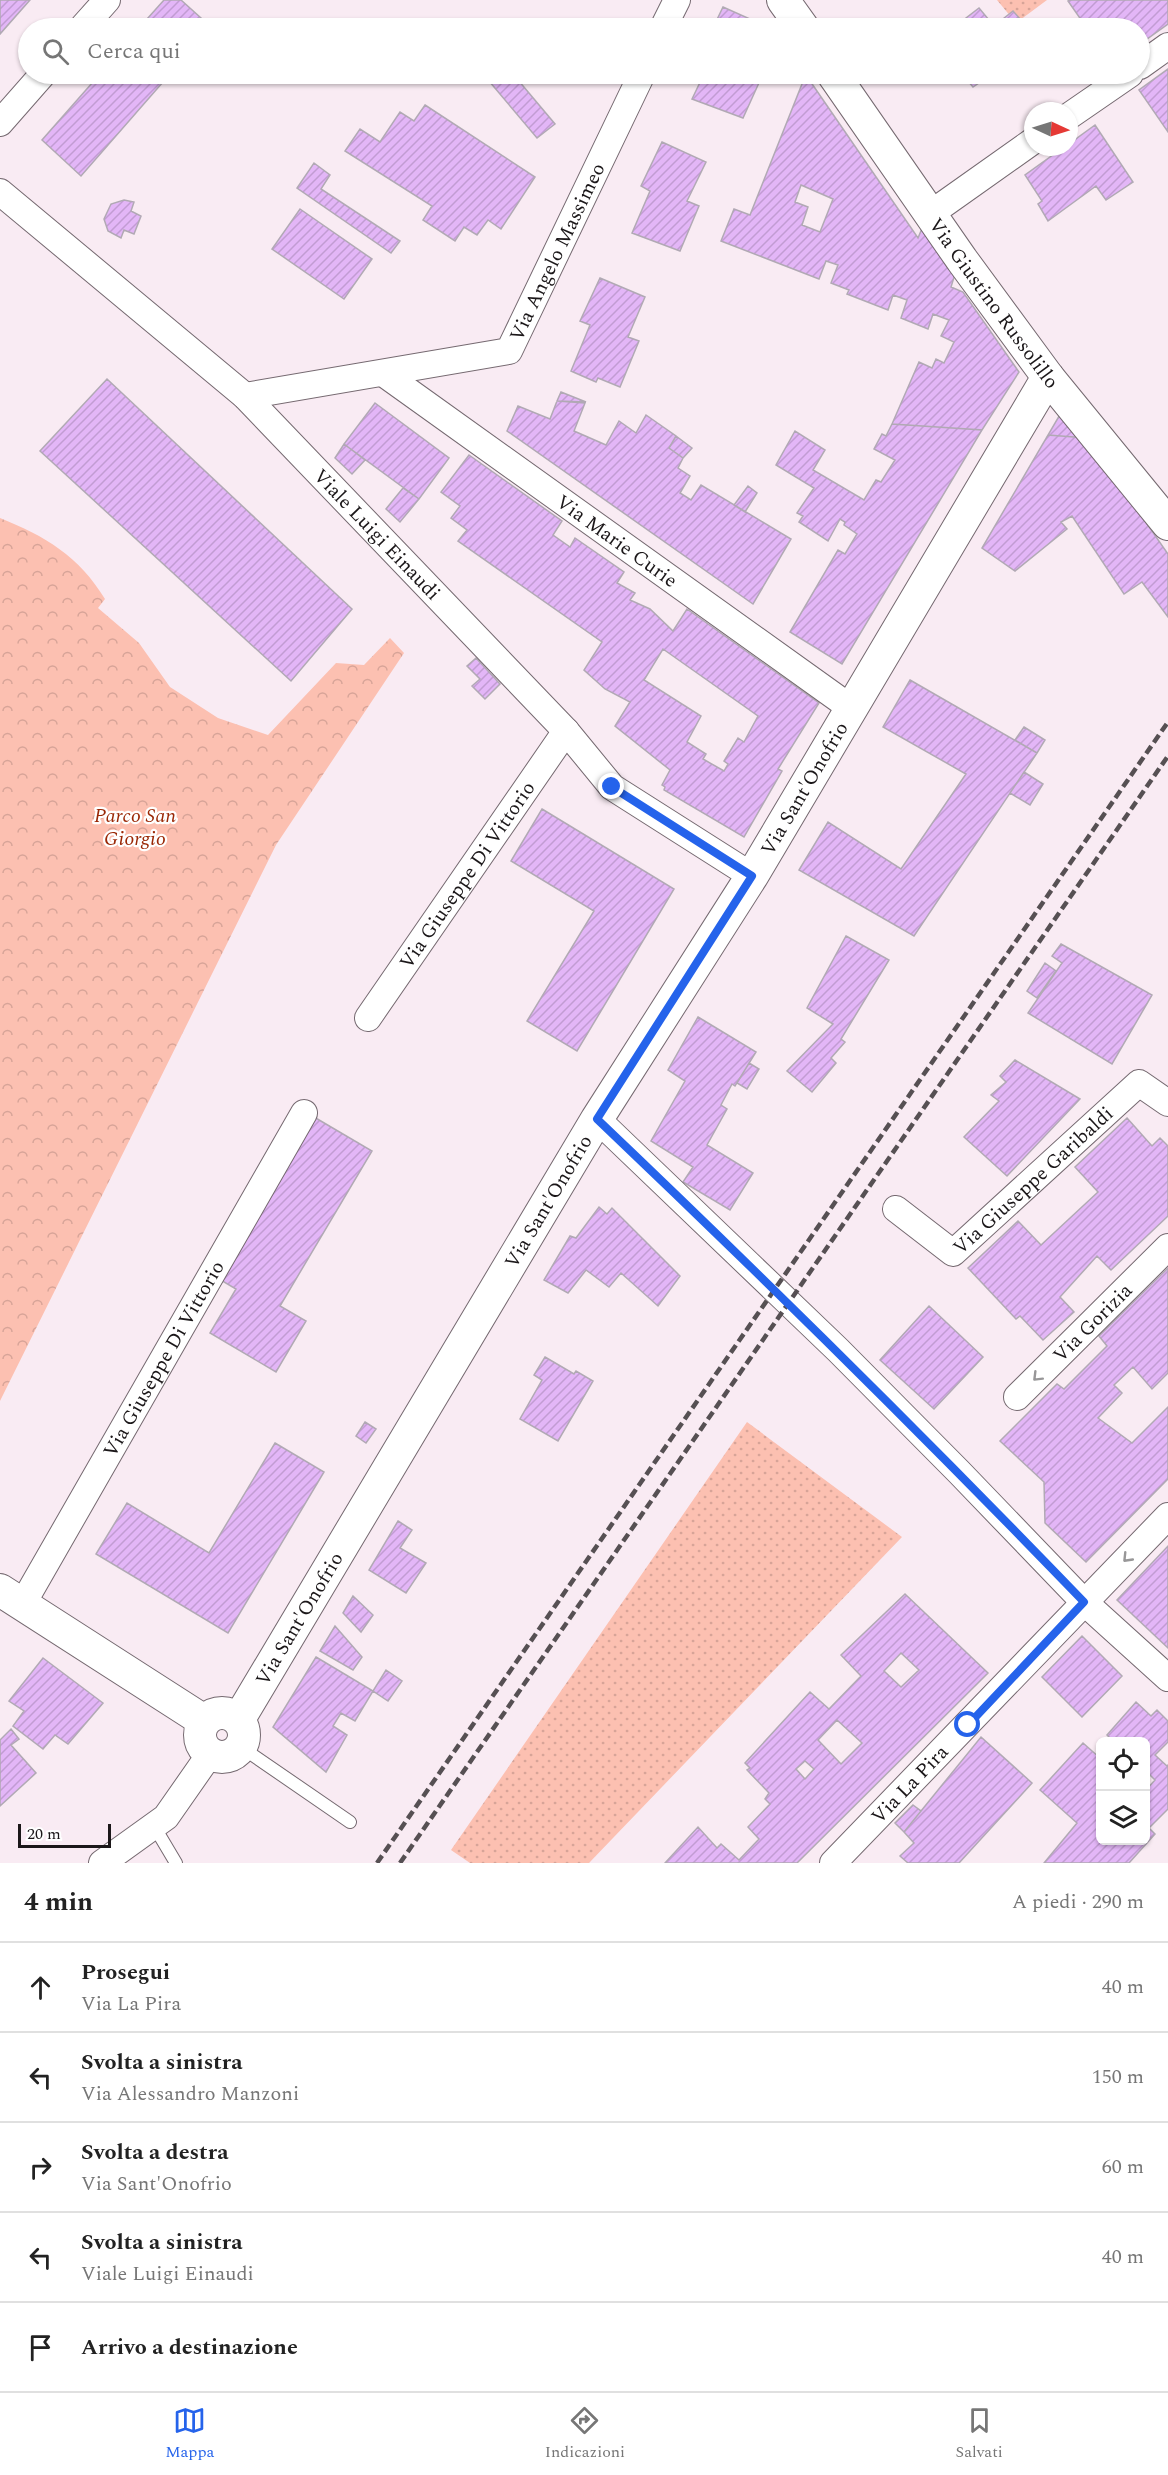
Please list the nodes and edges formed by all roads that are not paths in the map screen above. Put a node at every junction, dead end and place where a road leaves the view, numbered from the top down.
1 (107, 0) edge
2 (677, 0) edge
3 (783, 0) edge
4 (91, 18) edge
5 (668, 18) edge
6 (796, 18) edge
7 (1168, 46) edge
8 (1150, 59) edge
9 (34, 84) edge
10 (637, 84) edge
11 (841, 84) edge
12 (1115, 84) edge
13 (1078, 110) edge
14 (0, 123) edge
15 (1024, 147) edge
16 (0, 192) edge
17 (930, 214) junction
18 (383, 373) junction
19 (1048, 378) junction
20 (245, 396) junction
21 (1168, 524) edge
22 (851, 708) junction
23 (566, 731) junction
24 (752, 876) junction
25 (368, 1018) dead end
26 (1168, 1103) edge
27 (304, 1113) dead end
28 (597, 1119) junction
29 (896, 1209) dead end
30 (1168, 1247) edge
31 (1017, 1397) dead end
32 (1168, 1516) edge
33 (11, 1597) edge
34 (1084, 1602) junction
35 (1168, 1678) edge
36 (204, 1721) junction
37 (240, 1733) junction
38 (210, 1754) junction
39 (350, 1822) dead end
40 (154, 1826) junction
41 (102, 1863) edge
42 (176, 1863) edge
43 (833, 1863) edge

1 - 4 street
2 - 5 street
3 - 6 street
7 - 8 street
9 - 14 street
10 - 18 street, Via Angelo Massimeo
11 - 17 street, Via Giustino Russolillo
12 - 13 street
15 - 17 street
16 - 20 street, Viale Luigi Einaudi
17 - 19 street, Via Giustino Russolillo
18 - 20 street, Via Angelo Massimeo
18 - 22 street, Via Marie Curie
19 - 21 street, Via Giustino Russolillo
19 - 22 street, Via Sant'Onofrio
20 - 23 street, Viale Luigi Einaudi
22 - 24 street, Via Sant'Onofrio
23 - 24 street, Viale Luigi Einaudi
23 - 25 street, Via Giuseppe Di Vittorio
24 - 28 street, Via Sant'Onofrio
26 - 29 street, Via Giuseppe Garibaldi
27 - 33 street, Via Giuseppe Di Vittorio
28 - 34 street
28 - 37 street, Via Sant'Onofrio
30 -> 31 street, Via Gorizia
32 -> 34 street, Via La Pira
33 - 36 street
34 - 35 street
34 - 43 street, Via La Pira
36 - 37 street
36 - 38 street
37 - 38 street
37 - 39 lane
38 - 40 street
40 - 41 street
40 - 42 lane

